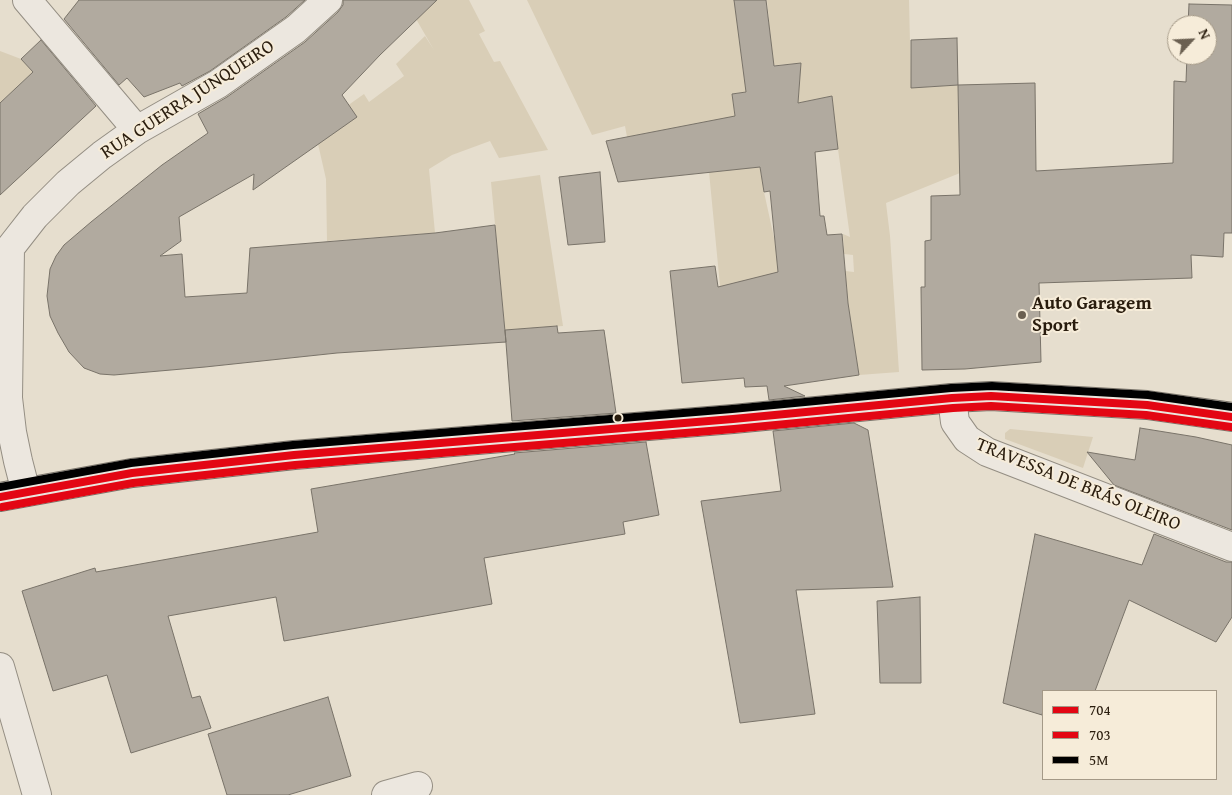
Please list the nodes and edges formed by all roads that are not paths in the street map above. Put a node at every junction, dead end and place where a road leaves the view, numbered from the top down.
1 (27, 0) edge
2 (328, 0) edge
3 (138, 130) junction
4 (5, 252) edge
5 (952, 398) junction
6 (1232, 416) edge
7 (13, 494) edge
8 (1232, 547) edge
9 (0, 667) edge
10 (418, 786) dead end
11 (37, 795) edge
12 (386, 795) edge

1 - 3 street
2 - 3 street, RUA GUERRA JUNQUEIRO
3 - 4 street, RUA GUERRA JUNQUEIRO
4 - 7 street, RUA GUERRA JUNQUEIRO
5 - 6 street
5 - 7 street
5 - 8 street, TRAVESSA DE BRÁS OLEIRO
9 - 11 street
10 - 12 street

